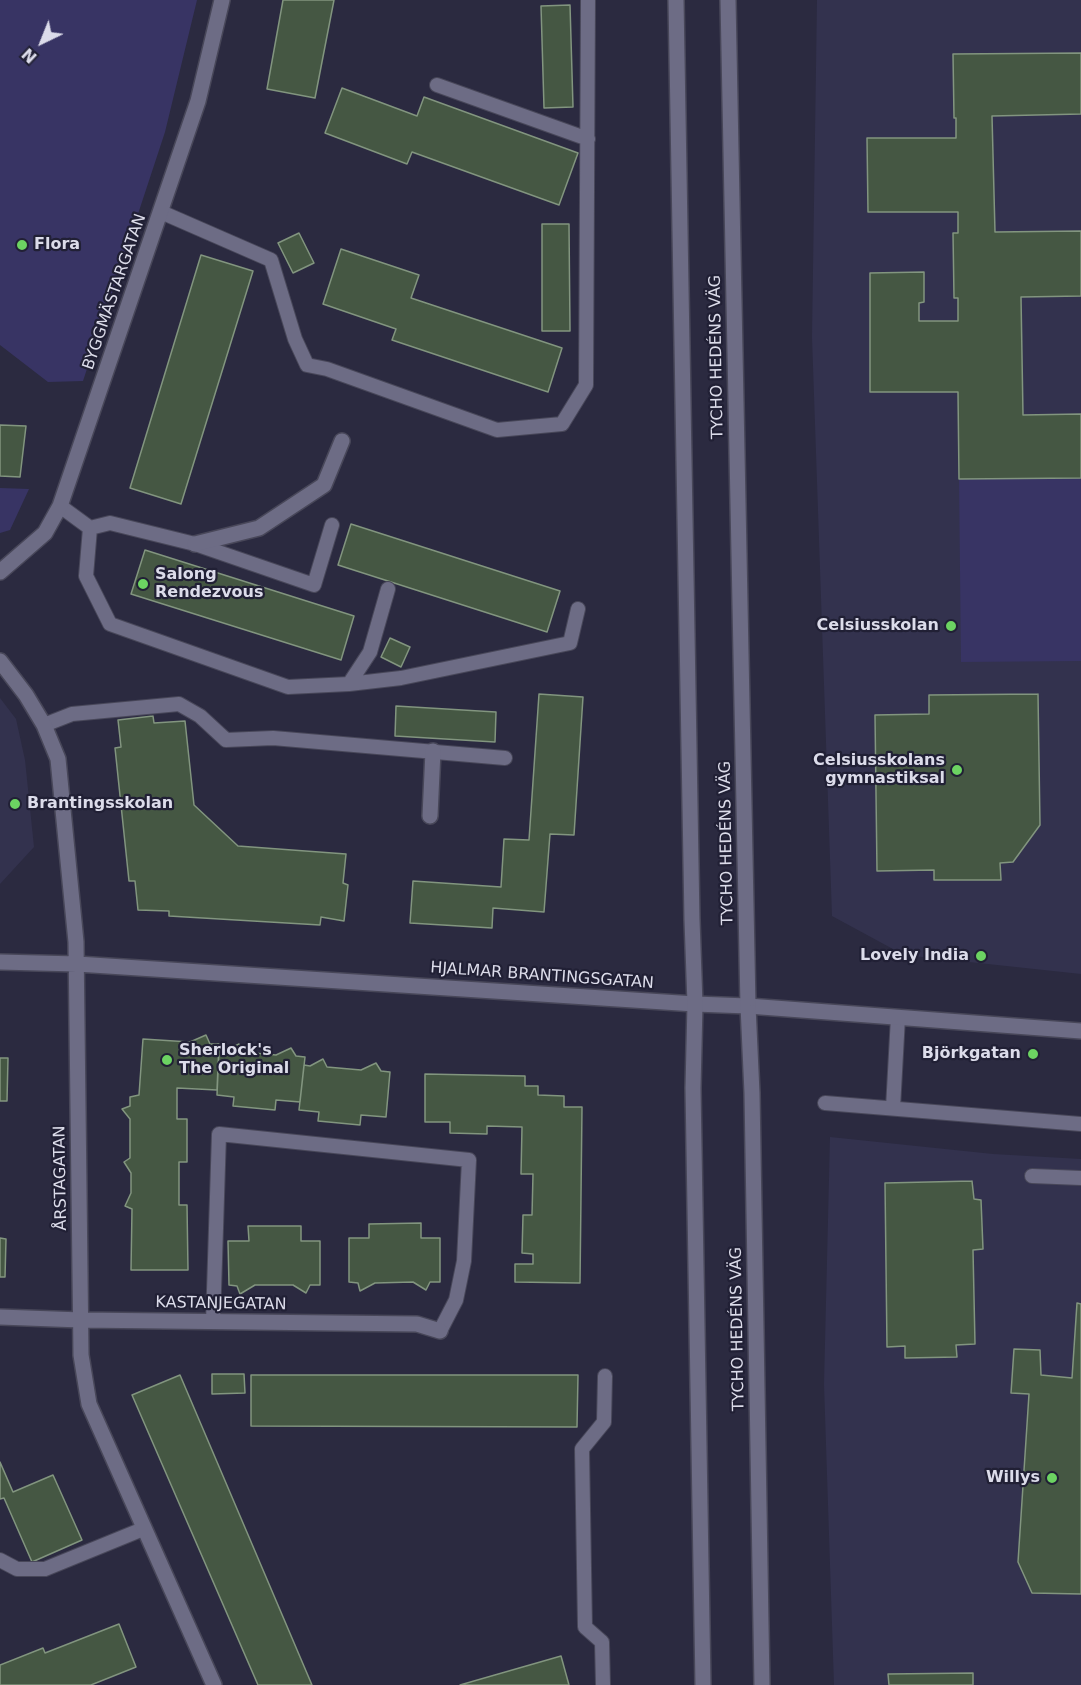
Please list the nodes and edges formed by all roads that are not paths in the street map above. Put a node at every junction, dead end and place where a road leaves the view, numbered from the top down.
1 (222, 0) edge
2 (587, 0) edge
3 (676, 0) edge
4 (728, 0) edge
5 (437, 85) dead end
6 (588, 140) junction
7 (161, 212) junction
8 (342, 441) dead end
9 (60, 506) junction
10 (332, 525) dead end
11 (90, 528) junction
12 (195, 544) junction
13 (0, 572) edge
14 (388, 590) dead end
15 (578, 609) dead end
16 (0, 661) edge
17 (350, 684) junction
18 (44, 725) junction
19 (433, 751) junction
20 (506, 758) dead end
21 (430, 816) dead end
22 (0, 962) edge
23 (77, 964) junction
24 (695, 1004) junction
25 (748, 1006) junction
26 (898, 1017) junction
27 (1081, 1031) edge
28 (825, 1103) dead end
29 (893, 1108) junction
30 (1081, 1124) edge
31 (1032, 1176) dead end
32 (1081, 1178) edge
33 (0, 1317) edge
34 (81, 1320) junction
35 (213, 1322) junction
36 (440, 1331) joint
37 (605, 1376) dead end
38 (143, 1529) junction
39 (0, 1560) edge
40 (214, 1685) edge
41 (603, 1685) edge
42 (703, 1685) edge
43 (762, 1685) edge

1 - 7 street, BYGGMÄSTARGATAN
2 - 6 lane
3 - 24 street
4 - 25 street, TYCHO HEDÉNS VÄG
5 - 6 lane
6 - 7 lane
7 - 9 street, BYGGMÄSTARGATAN
8 - 12 street
9 - 11 lane
9 - 13 street, BYGGMÄSTARGATAN
10 - 12 lane
11 - 12 lane
11 - 17 lane
14 - 17 lane
15 - 17 lane
16 - 18 street, ÅRSTAGATAN
18 - 19 lane
18 - 23 street, ÅRSTAGATAN
19 - 20 lane
19 - 21 street
22 - 23 street, HJALMAR BRANTINGSGATAN
23 - 24 street, HJALMAR BRANTINGSGATAN
23 - 34 street, ÅRSTAGATAN
24 - 25 street, HJALMAR BRANTINGSGATAN
24 - 42 street
25 - 26 street, HJALMAR BRANTINGSGATAN
25 - 43 street, TYCHO HEDÉNS VÄG
26 - 27 street, HJALMAR BRANTINGSGATAN
26 - 29 lane
28 - 29 lane
29 - 30 lane
31 - 32 lane
33 - 34 street, KASTANJEGATAN
34 - 35 street, KASTANJEGATAN
34 - 38 street, ÅRSTAGATAN
35 - 36 street, KASTANJEGATAN
35 - 36 lane
37 - 41 lane
38 - 39 lane
38 - 40 street, ÅRSTAGATAN

